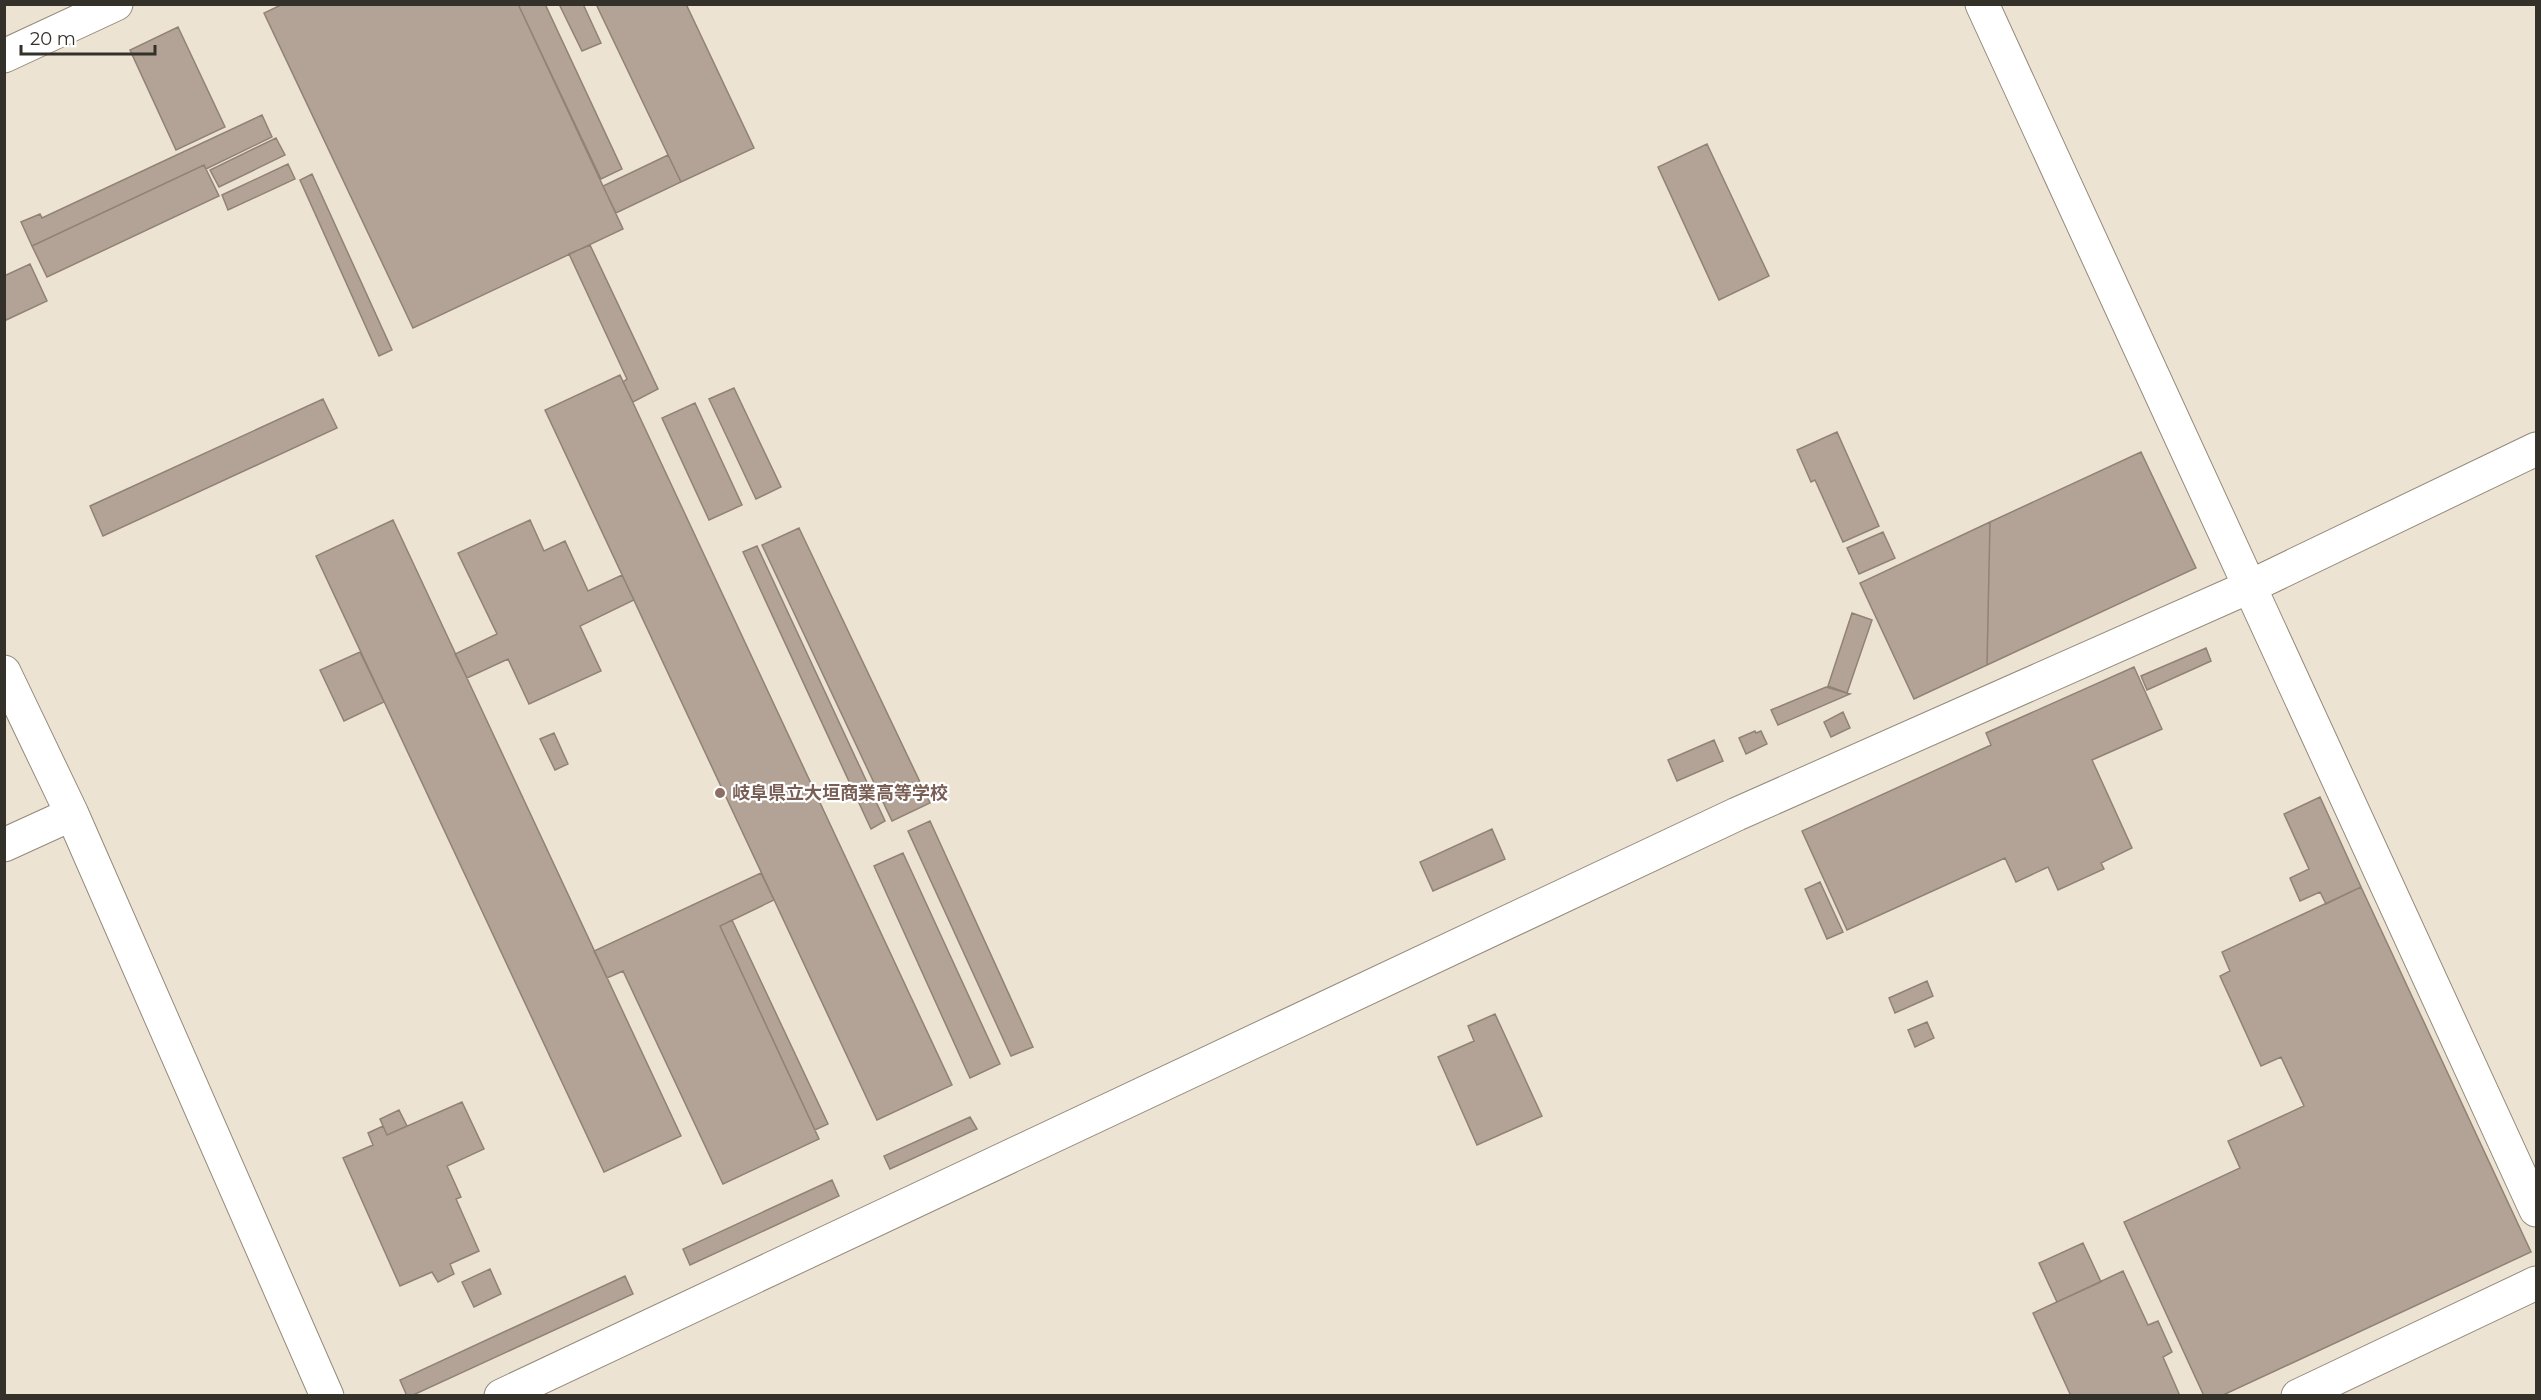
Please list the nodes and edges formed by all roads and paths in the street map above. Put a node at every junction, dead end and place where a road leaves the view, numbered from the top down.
1 (116, 4) edge
2 (1982, 4) edge
3 (4, 56) edge
4 (2536, 449) edge
5 (2251, 586) junction
6 (4, 672) edge
7 (72, 814) junction
8 (4, 845) edge
9 (2536, 1210) edge
10 (2536, 1283) edge
11 (327, 1395) edge
12 (501, 1395) edge
13 (2298, 1395) edge

1 - 3 street
2 - 5 street
4 - 5 street
5 - 9 street
5 - 12 street
6 - 7 street
7 - 8 street
7 - 11 street
10 - 13 street

